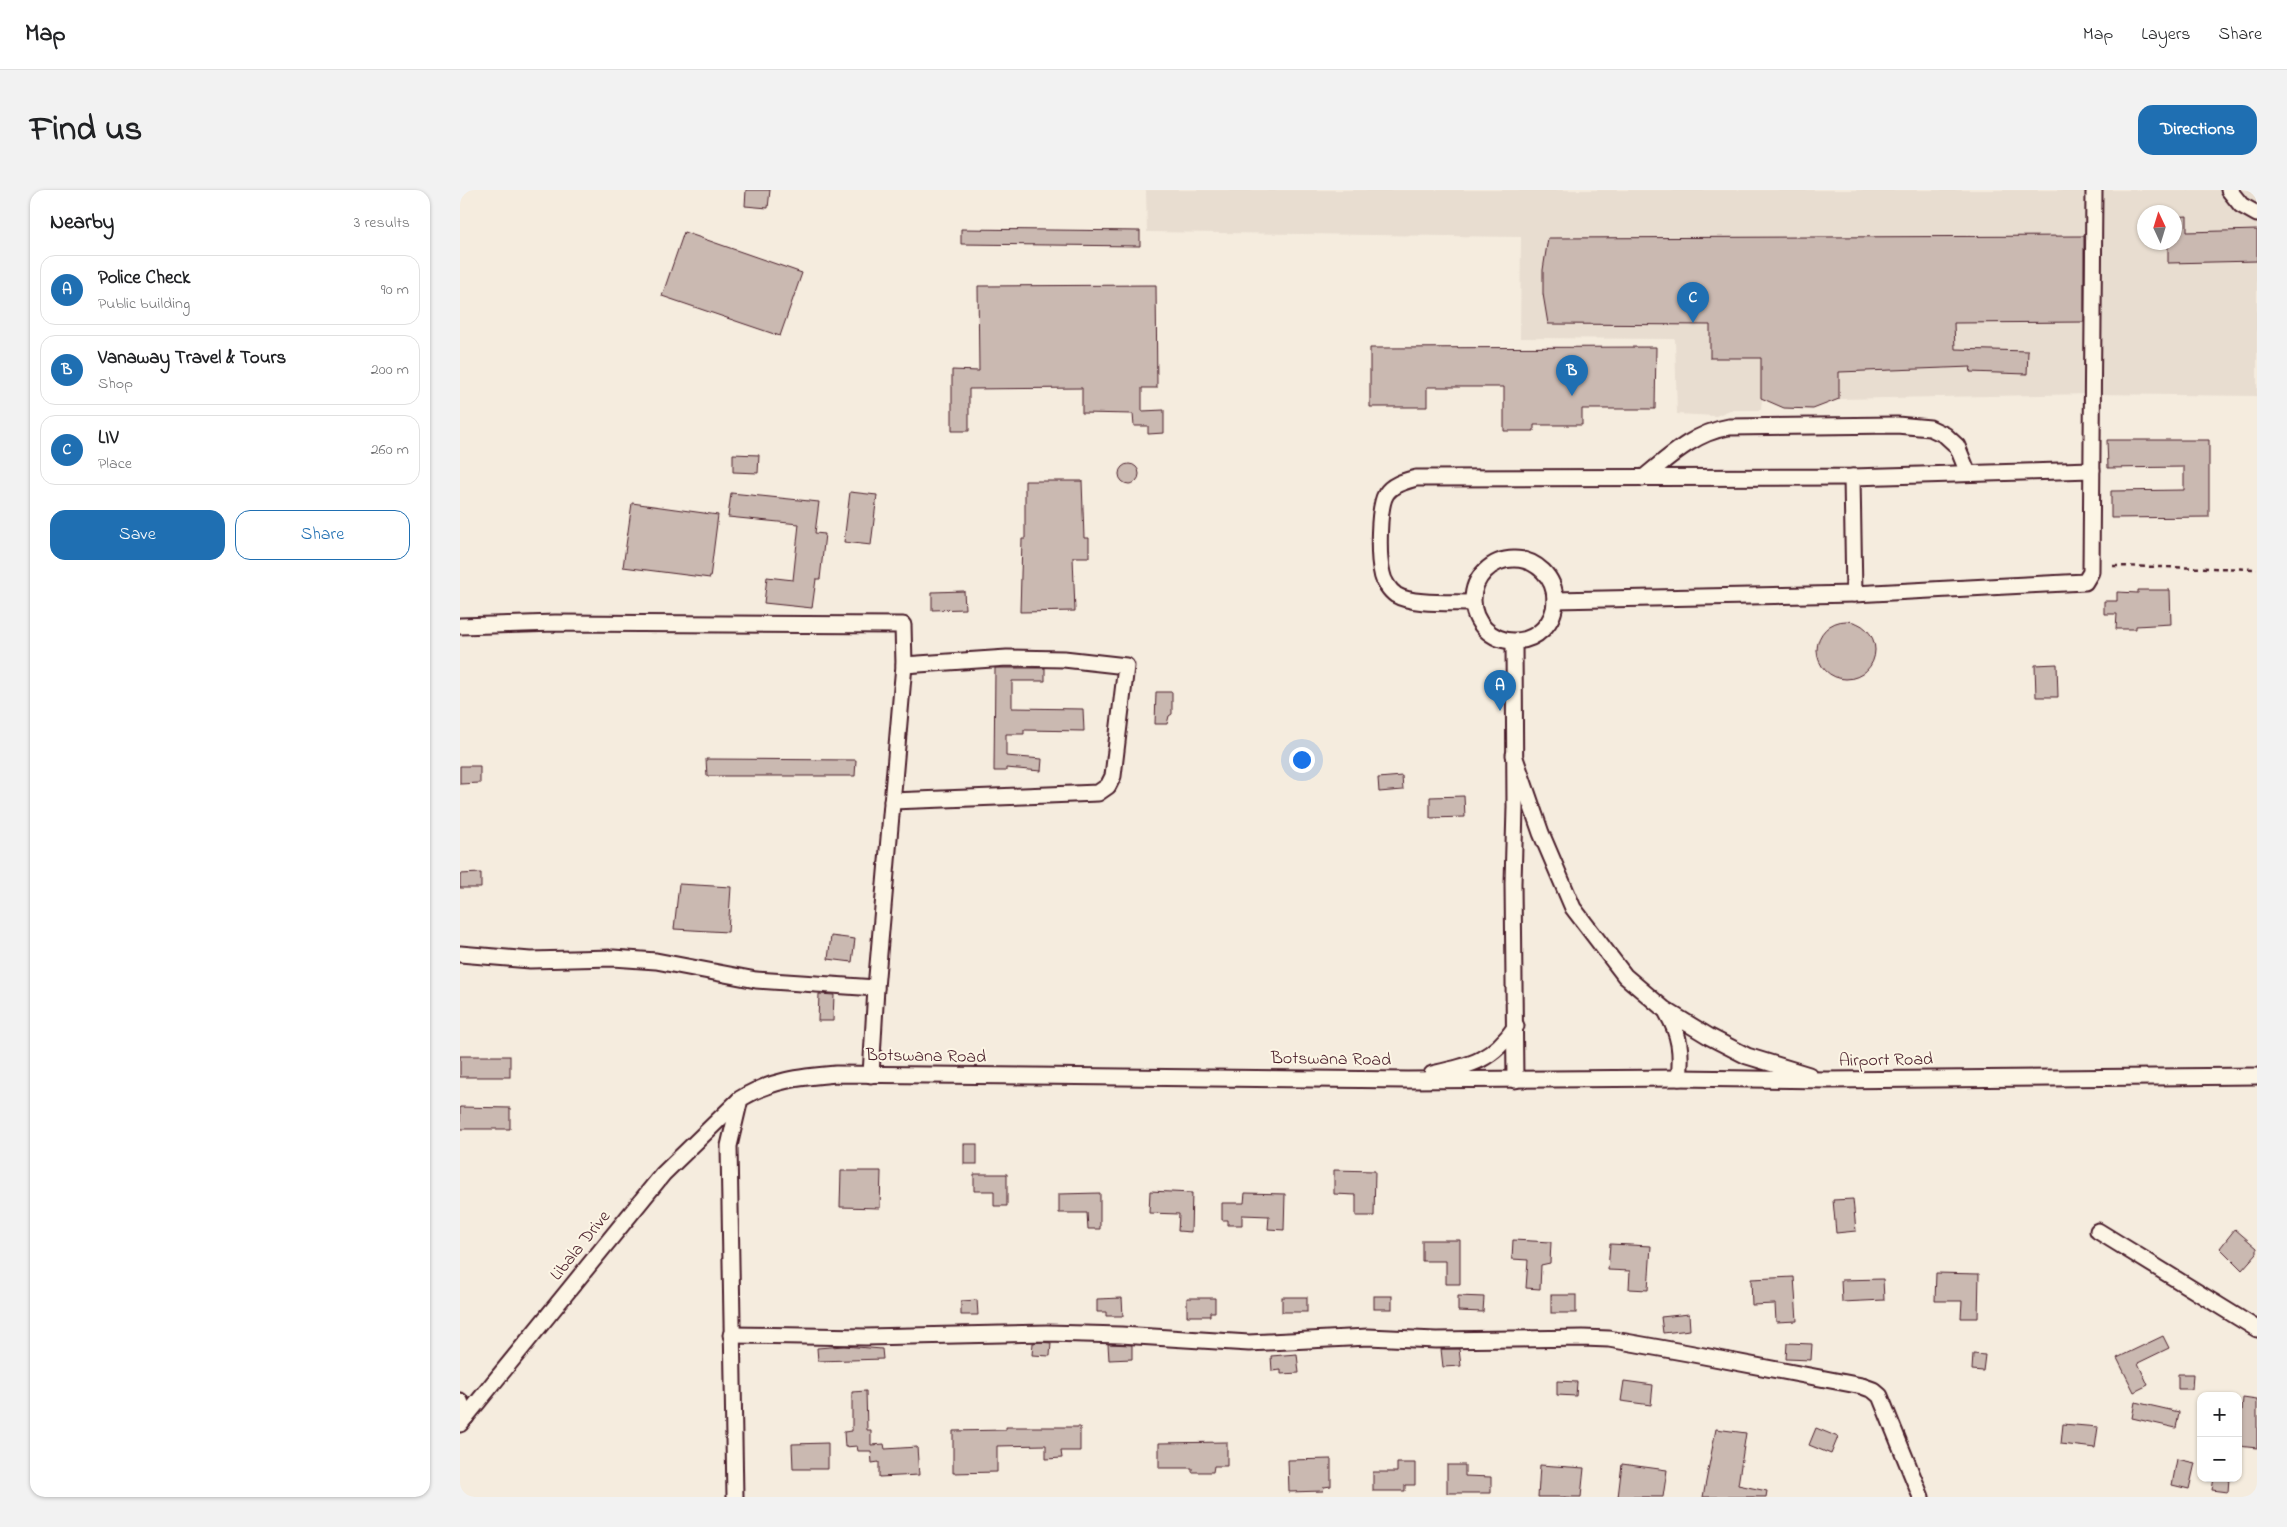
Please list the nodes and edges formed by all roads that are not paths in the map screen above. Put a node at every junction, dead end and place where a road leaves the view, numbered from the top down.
1 (2094, 190) edge
2 (2229, 190) edge
3 (2257, 214) edge
4 (2092, 470) junction
5 (1968, 473) junction
6 (1852, 477) junction
7 (1643, 478) junction
8 (1854, 594) junction
9 (1555, 600) junction
10 (1472, 603) junction
11 (460, 626) edge
12 (1514, 642) junction
13 (904, 665) junction
14 (1514, 755) junction
15 (892, 800) junction
16 (460, 954) edge
17 (876, 988) junction
18 (1664, 1010) junction
19 (1516, 1026) junction
20 (871, 1075) junction
21 (2257, 1076) edge
22 (1679, 1078) junction
23 (1408, 1080) junction
24 (1516, 1080) junction
25 (1827, 1080) junction
26 (740, 1099) junction
27 (2098, 1231) dead end
28 (2257, 1329) edge
29 (731, 1335) junction
30 (460, 1401) edge
31 (463, 1421) edge
32 (735, 1497) edge
33 (1921, 1497) edge

1 - 4 street
2 - 3 street
4 - 5 street
4 - 8 street
5 - 6 street
5 - 7 street
6 - 7 street
6 - 8 street
7 - 10 street
8 - 9 street
9 - 10 street
9 - 12 street
10 - 12 street
11 - 13 street
12 - 14 street
13 - 15 street
13 - 15 street
14 - 18 street
14 - 19 street
15 - 17 street
16 - 17 street
17 - 20 street
18 - 22 street
18 - 25 street
19 - 23 street
19 - 24 street
20 - 23 street, Botswana Road
20 - 26 street, Botswana Road
21 - 25 street, Airport Road
22 - 24 street, Airport Road
22 - 25 street, Airport Road
23 - 24 street, Botswana Road
26 - 29 street
26 - 31 street, Libala Drive
27 - 28 street
29 - 32 street
29 - 33 street
30 - 31 street

